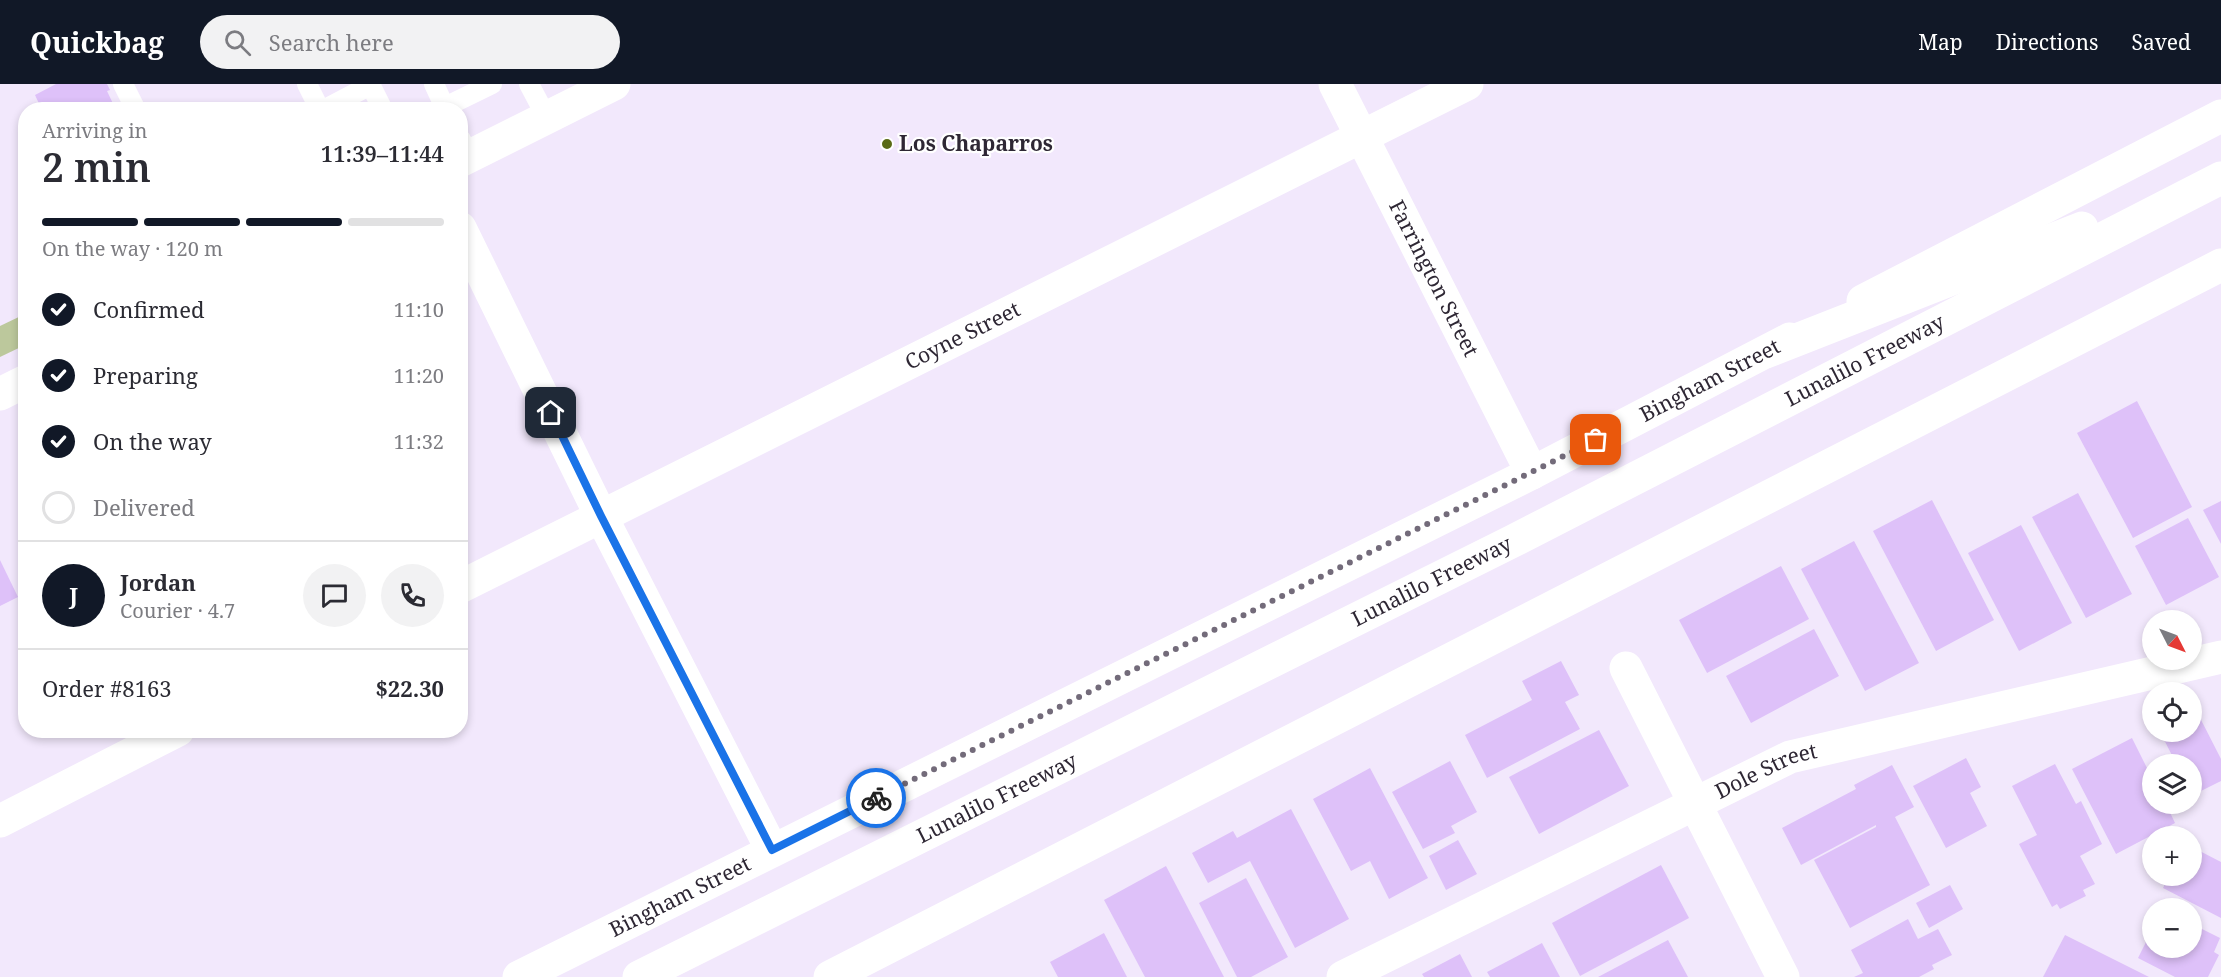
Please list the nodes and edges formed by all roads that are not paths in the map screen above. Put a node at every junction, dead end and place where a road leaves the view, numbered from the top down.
1 (123, 84) edge
2 (307, 84) edge
3 (434, 84) edge
4 (492, 84) edge
5 (530, 84) edge
6 (614, 84) edge
7 (1335, 84) edge
8 (1467, 84) edge
9 (371, 85) edge
10 (132, 102) edge
11 (317, 102) edge
12 (337, 102) edge
13 (379, 102) edge
14 (443, 102) edge
15 (458, 102) edge
16 (2221, 116) edge
17 (547, 118) junction
18 (1360, 137) junction
19 (468, 150) edge
20 (2221, 176) edge
21 (468, 244) edge
22 (2221, 265) edge
23 (1766, 352) junction
24 (18, 385) edge
25 (0, 394) edge
26 (1532, 473) junction
27 (601, 516) junction
28 (468, 583) edge
29 (2221, 657) edge
30 (1626, 668) dead end
31 (162, 738) edge
32 (1695, 803) junction
33 (0, 821) edge
34 (772, 850) junction
35 (519, 977) edge
36 (639, 977) edge
37 (830, 977) edge
38 (1343, 977) edge
39 (1783, 977) edge

1 - 10 lane
2 - 11 lane
3 - 14 lane
4 - 15 lane
5 - 17 lane
6 - 17 main road
7 - 18 main road, Farrington Street
8 - 18 main road, Coyne Street
9 - 12 lane
9 - 13 lane
16 - 23 main road, Bingham Street
17 - 19 main road
18 - 26 main road, Farrington Street
18 - 27 main road, Coyne Street
20 - 23 main road
20 - 36 main road, Lunalilo Freeway
21 - 27 main road
22 - 37 main road
23 - 26 main road, Bingham Street
24 - 25 main road
26 - 34 main road, Bingham Street
27 - 28 main road, Coyne Street
27 - 34 main road
29 - 32 main road, Dole Street
30 - 32 main road
31 - 33 main road
32 - 38 main road, Dole Street
32 - 39 main road
34 - 35 main road, Bingham Street

